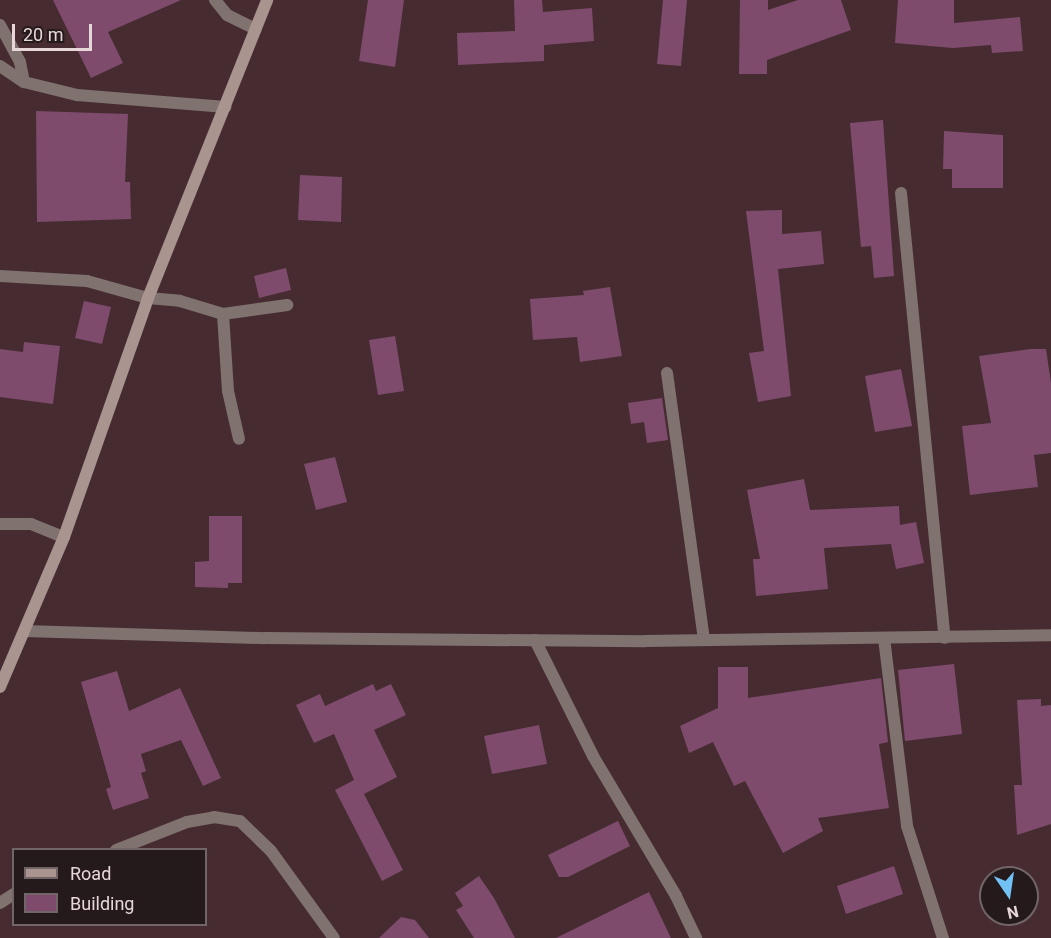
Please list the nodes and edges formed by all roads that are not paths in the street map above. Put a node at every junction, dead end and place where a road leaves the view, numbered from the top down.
1 (215, 0) edge
2 (267, 0) edge
3 (0, 25) edge
4 (256, 29) junction
5 (0, 66) edge
6 (24, 82) junction
7 (226, 107) junction
8 (901, 193) dead end
9 (0, 276) edge
10 (148, 297) junction
11 (287, 305) dead end
12 (223, 314) junction
13 (667, 373) dead end
14 (239, 440) dead end
15 (0, 524) edge
16 (64, 537) junction
17 (24, 631) junction
18 (1051, 635) edge
19 (704, 638) junction
20 (884, 638) junction
21 (945, 638) junction
22 (535, 640) junction
23 (0, 687) edge
24 (119, 848) edge
25 (334, 938) edge
26 (696, 938) edge
27 (943, 938) edge

1 - 4 street
2 - 4 main road
3 - 6 street
4 - 7 main road
5 - 6 street
6 - 7 street
7 - 10 main road
8 - 21 street
9 - 10 street
10 - 12 street
10 - 16 main road
11 - 12 street
12 - 14 street
13 - 19 street
15 - 16 street
16 - 17 main road
17 - 22 street
17 - 23 main road
18 - 21 street
19 - 20 street
19 - 22 street
20 - 21 street
20 - 27 street
22 - 26 street
24 - 25 street

